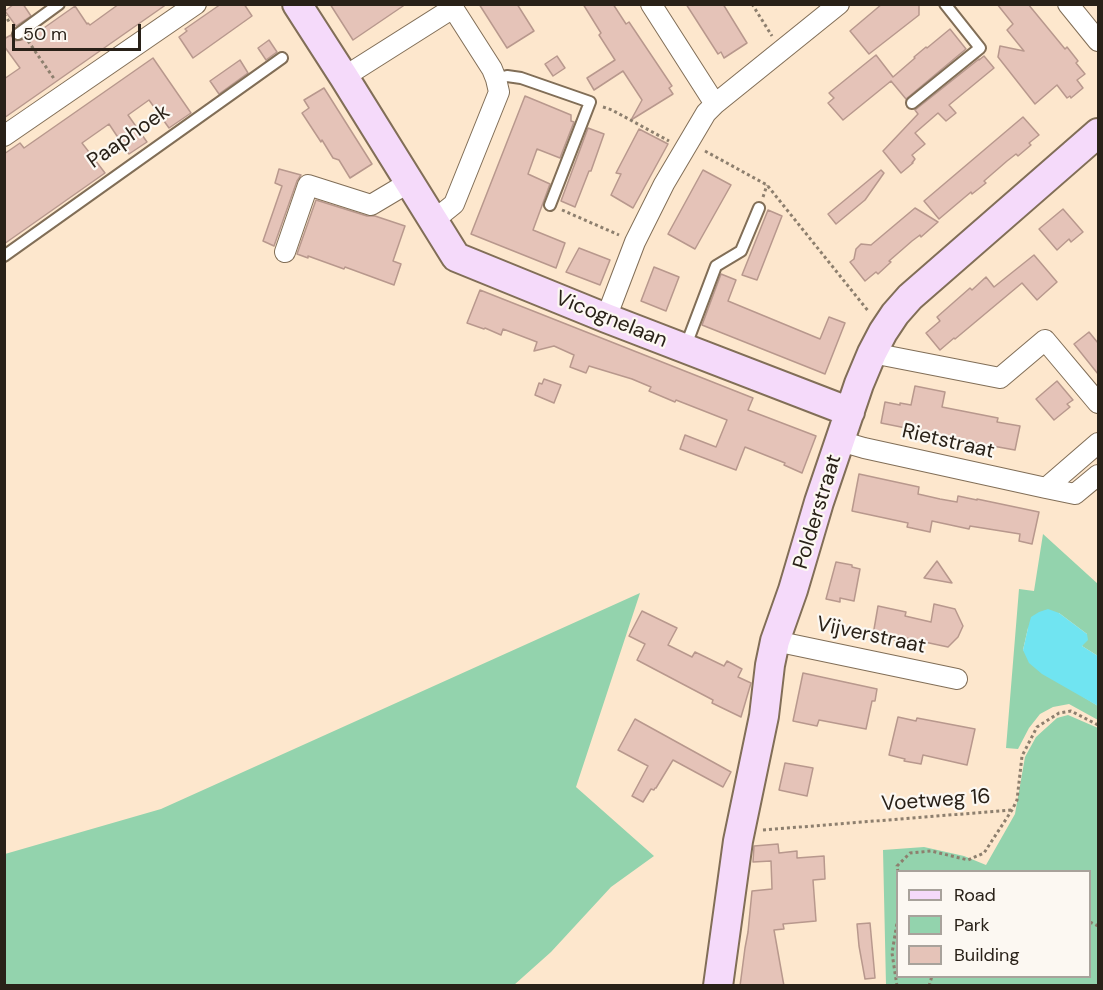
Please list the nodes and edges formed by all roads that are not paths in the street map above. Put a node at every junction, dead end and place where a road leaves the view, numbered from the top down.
1 (59, 4) edge
2 (196, 4) edge
3 (297, 4) edge
4 (651, 4) edge
5 (839, 4) edge
6 (945, 4) edge
7 (1068, 4) edge
8 (20, 32) road end
9 (1098, 41) edge
10 (282, 58) dead end
11 (344, 77) junction
12 (496, 79) junction
13 (912, 103) dead end
14 (715, 104) junction
15 (1098, 134) edge
16 (4, 136) edge
17 (408, 183) junction
18 (550, 204) road end
19 (759, 208) dead end
20 (433, 221) junction
21 (285, 252) dead end
22 (4, 256) edge
23 (606, 318) junction
24 (685, 349) junction
25 (872, 353) junction
26 (1098, 403) edge
27 (850, 412) junction
28 (840, 441) junction
29 (1098, 443) edge
30 (1098, 475) edge
31 (1046, 488) junction
32 (775, 641) junction
33 (957, 679) dead end
34 (718, 986) edge

1 - 8 lane
2 - 16 street
3 - 11 street, Vicognelaan
4 - 14 street
5 - 14 street
6 - 13 lane
7 - 9 street
10 - 22 lane, Paaphoek
11 - 12 street
11 - 17 street, Vicognelaan
12 - 18 lane
12 - 20 street
14 - 23 street
15 - 25 street, Polderstraat
17 - 20 street, Vicognelaan
17 - 21 street
19 - 24 lane
20 - 23 street, Vicognelaan
23 - 24 street, Vicognelaan
24 - 27 street, Vicognelaan
25 - 26 street
25 - 27 street, Polderstraat
27 - 28 street, Polderstraat
28 - 31 street, Rietstraat
28 - 32 street, Polderstraat
29 - 31 street
30 - 31 street, Rietstraat
32 - 33 street, Vijverstraat
32 - 34 street, Polderstraat

